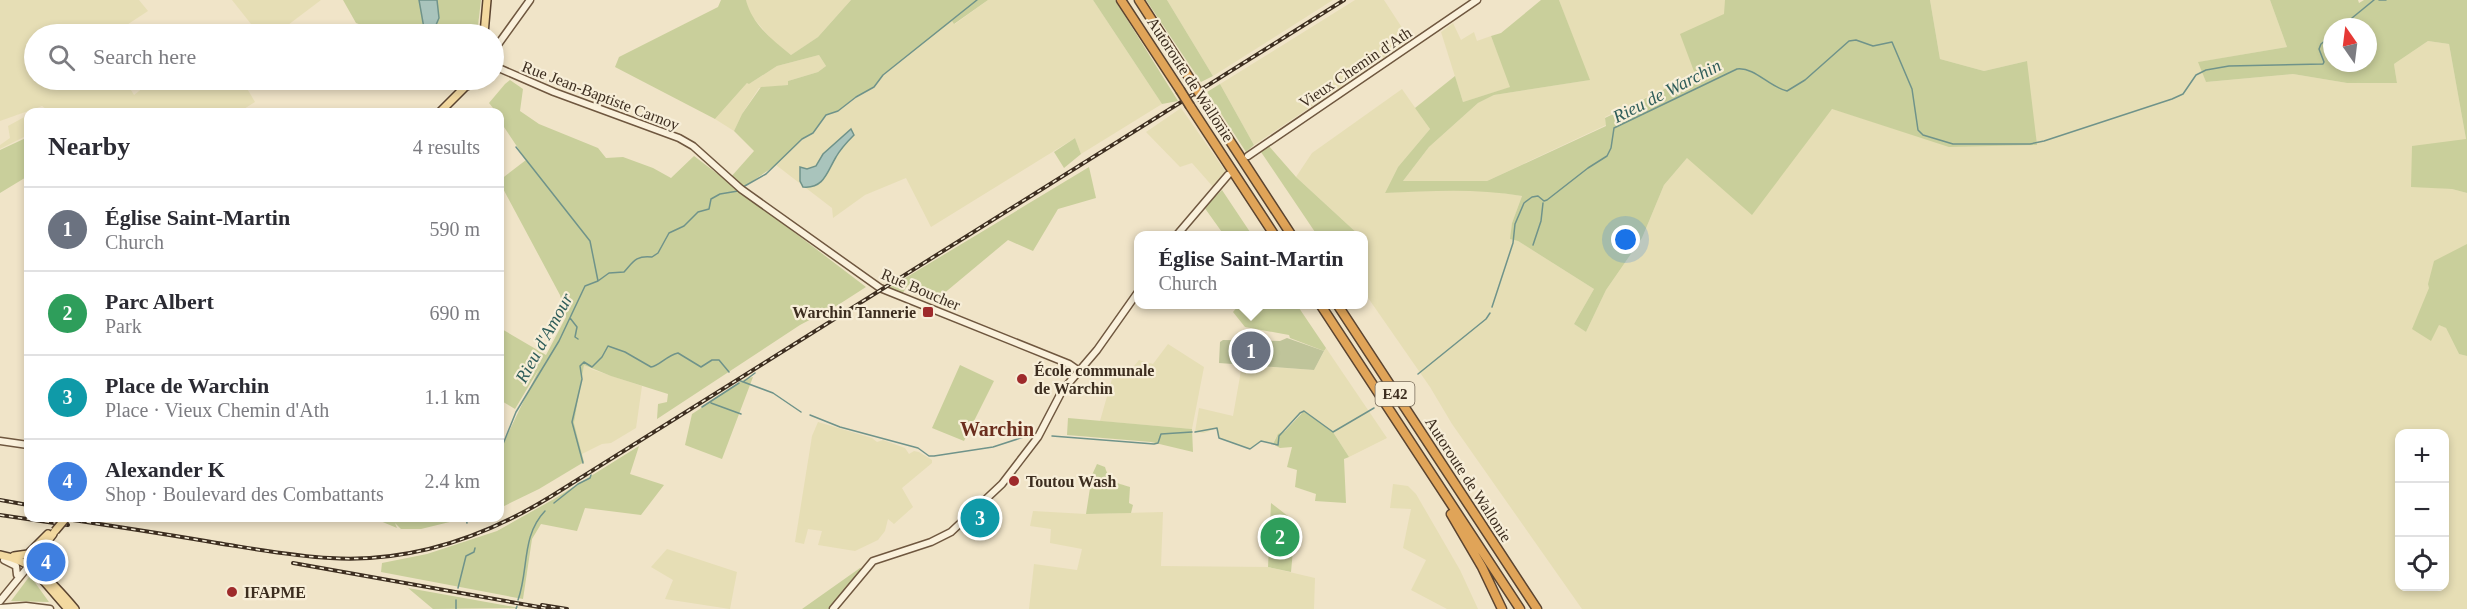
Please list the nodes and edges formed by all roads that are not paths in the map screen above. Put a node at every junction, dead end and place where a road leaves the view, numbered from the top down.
1 (487, 0) edge
2 (530, 0) edge
3 (1121, 0) edge
4 (1139, 0) edge
5 (1477, 0) edge
6 (485, 24) edge
7 (504, 36) edge
8 (504, 72) edge
9 (462, 90) edge
10 (444, 108) edge
11 (1248, 156) dead end
12 (1228, 175) dead end
13 (750, 196) joint
14 (1180, 231) edge
15 (1272, 231) edge
16 (1289, 231) edge
17 (1134, 298) edge
18 (1323, 309) edge
19 (1340, 309) edge
20 (1076, 373) junction
21 (0, 441) edge
22 (24, 444) edge
23 (1447, 499) junction
24 (57, 522) edge
25 (62, 522) edge
26 (51, 532) junction
27 (36, 556) junction
28 (2, 558) edge
29 (27, 565) junction
30 (17, 575) junction
31 (54, 585) junction
32 (10, 588) junction
33 (0, 601) edge
34 (0, 608) edge
35 (50, 609) edge
36 (68, 609) edge
37 (75, 609) edge
38 (833, 609) edge
39 (1502, 609) edge
40 (1520, 609) edge
41 (1537, 609) edge

1 - 6 main road
2 - 7 street
3 - 15 highway, Autoroute de Wallonie, bridge
4 - 16 highway, Autoroute de Wallonie, bridge
5 - 11 street, Vieux Chemin d'Ath
8 - 13 street, Rue Jean-Baptiste Carnoy
9 - 10 main road
12 - 14 street
13 - 20 street, Rue Boucher
17 - 20 street
18 - 23 highway, Autoroute de Wallonie / E42
19 - 41 highway, Autoroute de Wallonie / E42
20 - 38 street
21 - 22 street
23 - 39 highway
23 - 40 highway, Autoroute de Wallonie / E42
24 - 26 main road, bridge
25 - 26 main road, bridge
26 - 27 main road
26 - 28 main road
26 - 29 main road
27 - 29 main road
27 - 31 main road
28 - 29 main road
28 - 30 street
29 - 30 street
29 - 31 main road
29 - 32 street
29 - 36 main road
30 - 32 street
31 - 37 main road
32 - 33 street
34 - 35 street

